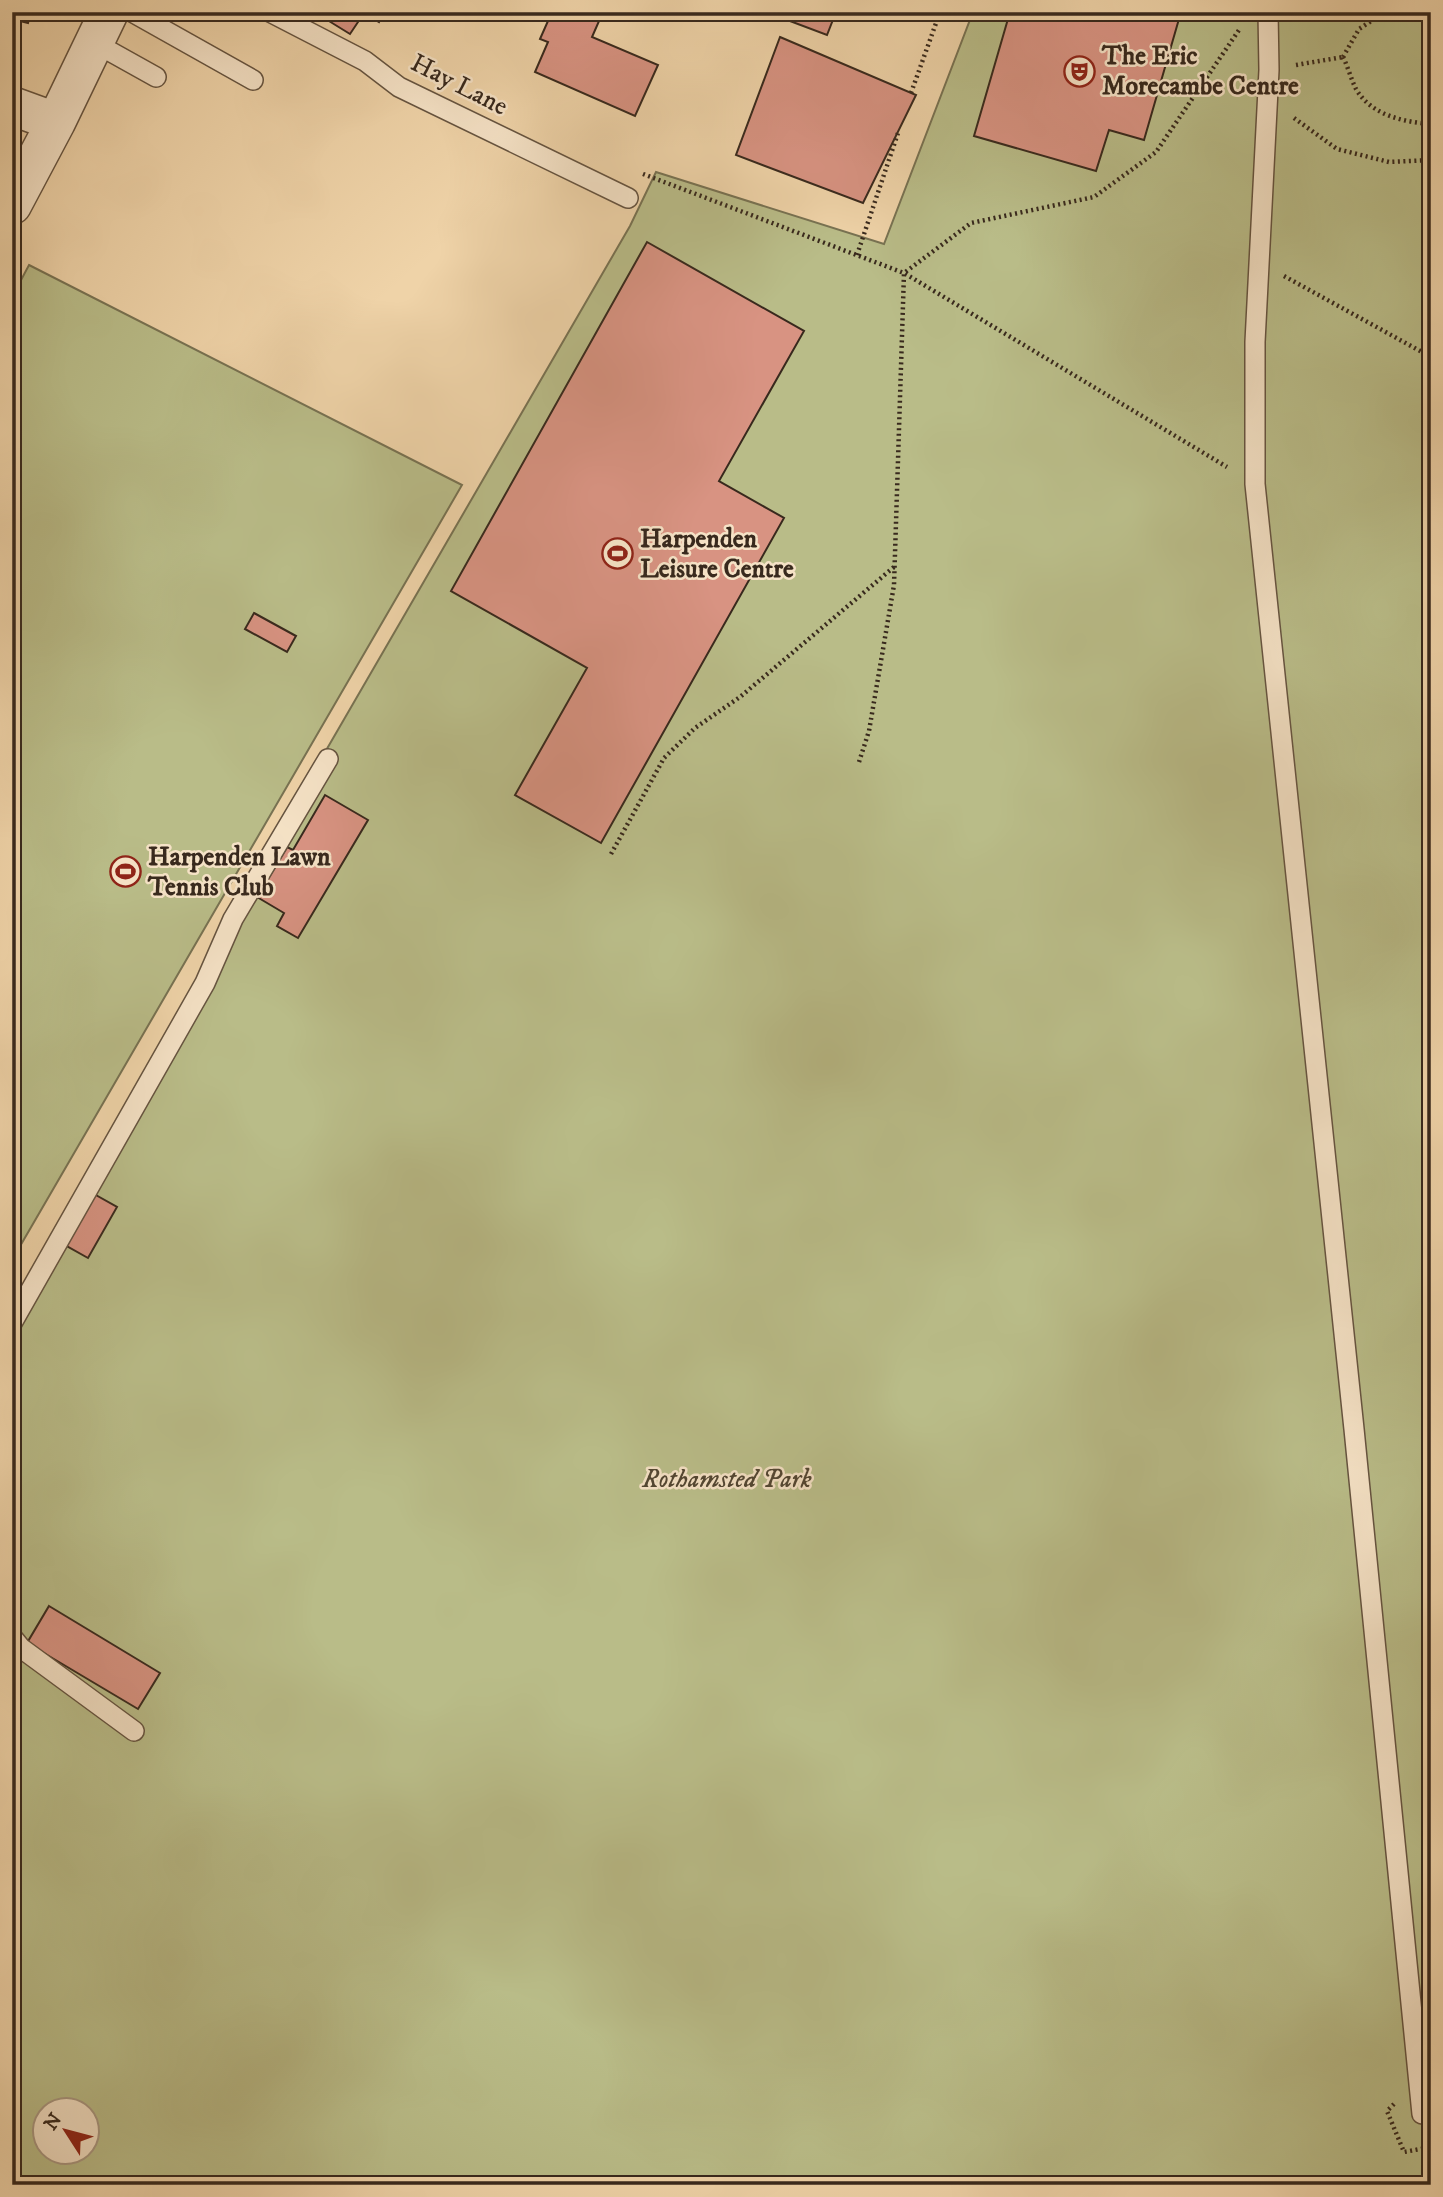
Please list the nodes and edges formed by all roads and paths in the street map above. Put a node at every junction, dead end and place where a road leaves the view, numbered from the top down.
1 (132, 12) edge
2 (270, 12) edge
3 (940, 12) edge
4 (1268, 12) edge
5 (1385, 12) edge
6 (1244, 23) dead end
7 (102, 28) edge
8 (1343, 57) junction
9 (1269, 70) junction
10 (156, 77) dead end
11 (253, 80) dead end
12 (911, 93) dead end
13 (12, 106) edge
14 (56, 122) junction
15 (1431, 124) edge
16 (898, 133) dead end
17 (1431, 160) edge
18 (628, 198) joint
19 (12, 205) edge
20 (857, 255) junction
21 (1259, 262) junction
22 (904, 273) junction
23 (1431, 356) edge
24 (1255, 484) junction
25 (894, 566) junction
26 (328, 759) dead end
27 (859, 762) dead end
28 (611, 854) dead end
29 (12, 1323) edge
30 (12, 1637) edge
31 (134, 1731) dead end
32 (1422, 2114) dead end

1 - 11 lane
2 - 18 lane, Hay Lane
3 - 12 path
4 - 9 lane
5 - 8 path
6 - 22 path
7 - 10 lane
7 - 14 street
8 - 9 path
8 - 15 path
9 - 17 path
9 - 21 lane
13 - 14 street
14 - 19 street
16 - 20 path
18 - 20 path
20 - 22 path
21 - 23 path
21 - 24 lane
22 - 24 path
22 - 25 path
24 - 32 lane
25 - 27 path
25 - 28 path
26 - 29 lane
30 - 31 lane

